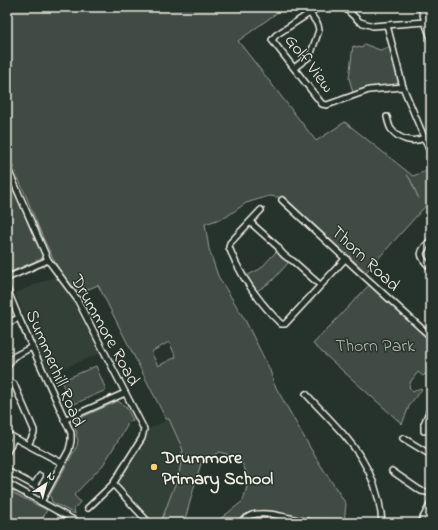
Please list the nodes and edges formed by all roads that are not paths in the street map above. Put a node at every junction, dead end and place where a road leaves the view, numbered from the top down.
1 (320, 7) edge
2 (344, 7) edge
3 (421, 7) edge
4 (310, 13) junction
5 (425, 22) junction
6 (387, 25) junction
7 (431, 38) edge
8 (294, 68) junction
9 (402, 86) junction
10 (387, 116) dead end
11 (424, 138) junction
12 (431, 154) edge
13 (7, 167) edge
14 (282, 200) dead end
15 (261, 210) dead end
16 (292, 210) junction
17 (288, 214) dead end
18 (250, 222) junction
19 (431, 240) edge
20 (346, 258) junction
21 (48, 260) junction
22 (431, 268) edge
23 (7, 278) edge
24 (320, 286) junction
25 (7, 289) edge
26 (19, 318) junction
27 (7, 323) edge
28 (431, 336) edge
29 (32, 347) junction
30 (7, 367) edge
31 (7, 381) edge
32 (125, 393) junction
33 (306, 394) dead end
34 (431, 407) edge
35 (64, 420) junction
36 (424, 424) junction
37 (431, 427) edge
38 (424, 432) dead end
39 (7, 434) edge
40 (14, 438) junction
41 (403, 438) dead end
42 (28, 445) junction
43 (7, 452) edge
44 (431, 455) edge
45 (62, 463) junction
46 (7, 471) edge
47 (392, 471) dead end
48 (40, 476) dead end
49 (7, 483) edge
50 (113, 484) junction
51 (34, 485) junction
52 (41, 489) dead end
53 (431, 493) edge
54 (41, 502) junction
55 (431, 503) edge
56 (88, 508) dead end
57 (79, 523) edge
58 (149, 523) edge
59 (238, 523) edge
60 (356, 523) edge
61 (382, 523) edge
62 (419, 523) edge

1 - 4 street, Golf View
2 - 6 street
3 - 5 street
4 - 8 street
4 - 8 street, Golf View
5 - 6 street
5 - 7 street
6 - 9 street
8 - 9 street, Golf View
9 - 11 street
10 - 11 street
11 - 12 street
13 - 21 street, Drummore Road
14 - 16 street, Thorn Road
15 - 18 street
16 - 17 street
16 - 20 street, Thorn Road
18 - 24 street
18 - 24 street
19 - 22 street
20 - 24 street
20 - 28 street, Thorn Road
21 - 23 street
21 - 32 street, Drummore Road
25 - 26 street, Summerhill Road
26 - 27 street
26 - 29 street, Summerhill Road
29 - 30 street
29 - 35 street, Summerhill Road
31 - 42 street
32 - 35 street
32 - 50 street, Drummore Road
33 - 61 street
34 - 36 street
35 - 45 street, Summerhill Road
36 - 37 street
36 - 38 street
39 - 40 street
40 - 42 street
40 - 43 street
41 - 44 street
42 - 45 street
45 - 54 street, Summerhill Road
46 - 51 street
47 - 53 street
48 - 51 street
49 - 54 street
50 - 56 street, Drummore Road
50 - 58 street
51 - 52 street
54 - 57 street
55 - 62 street
59 - 60 street

